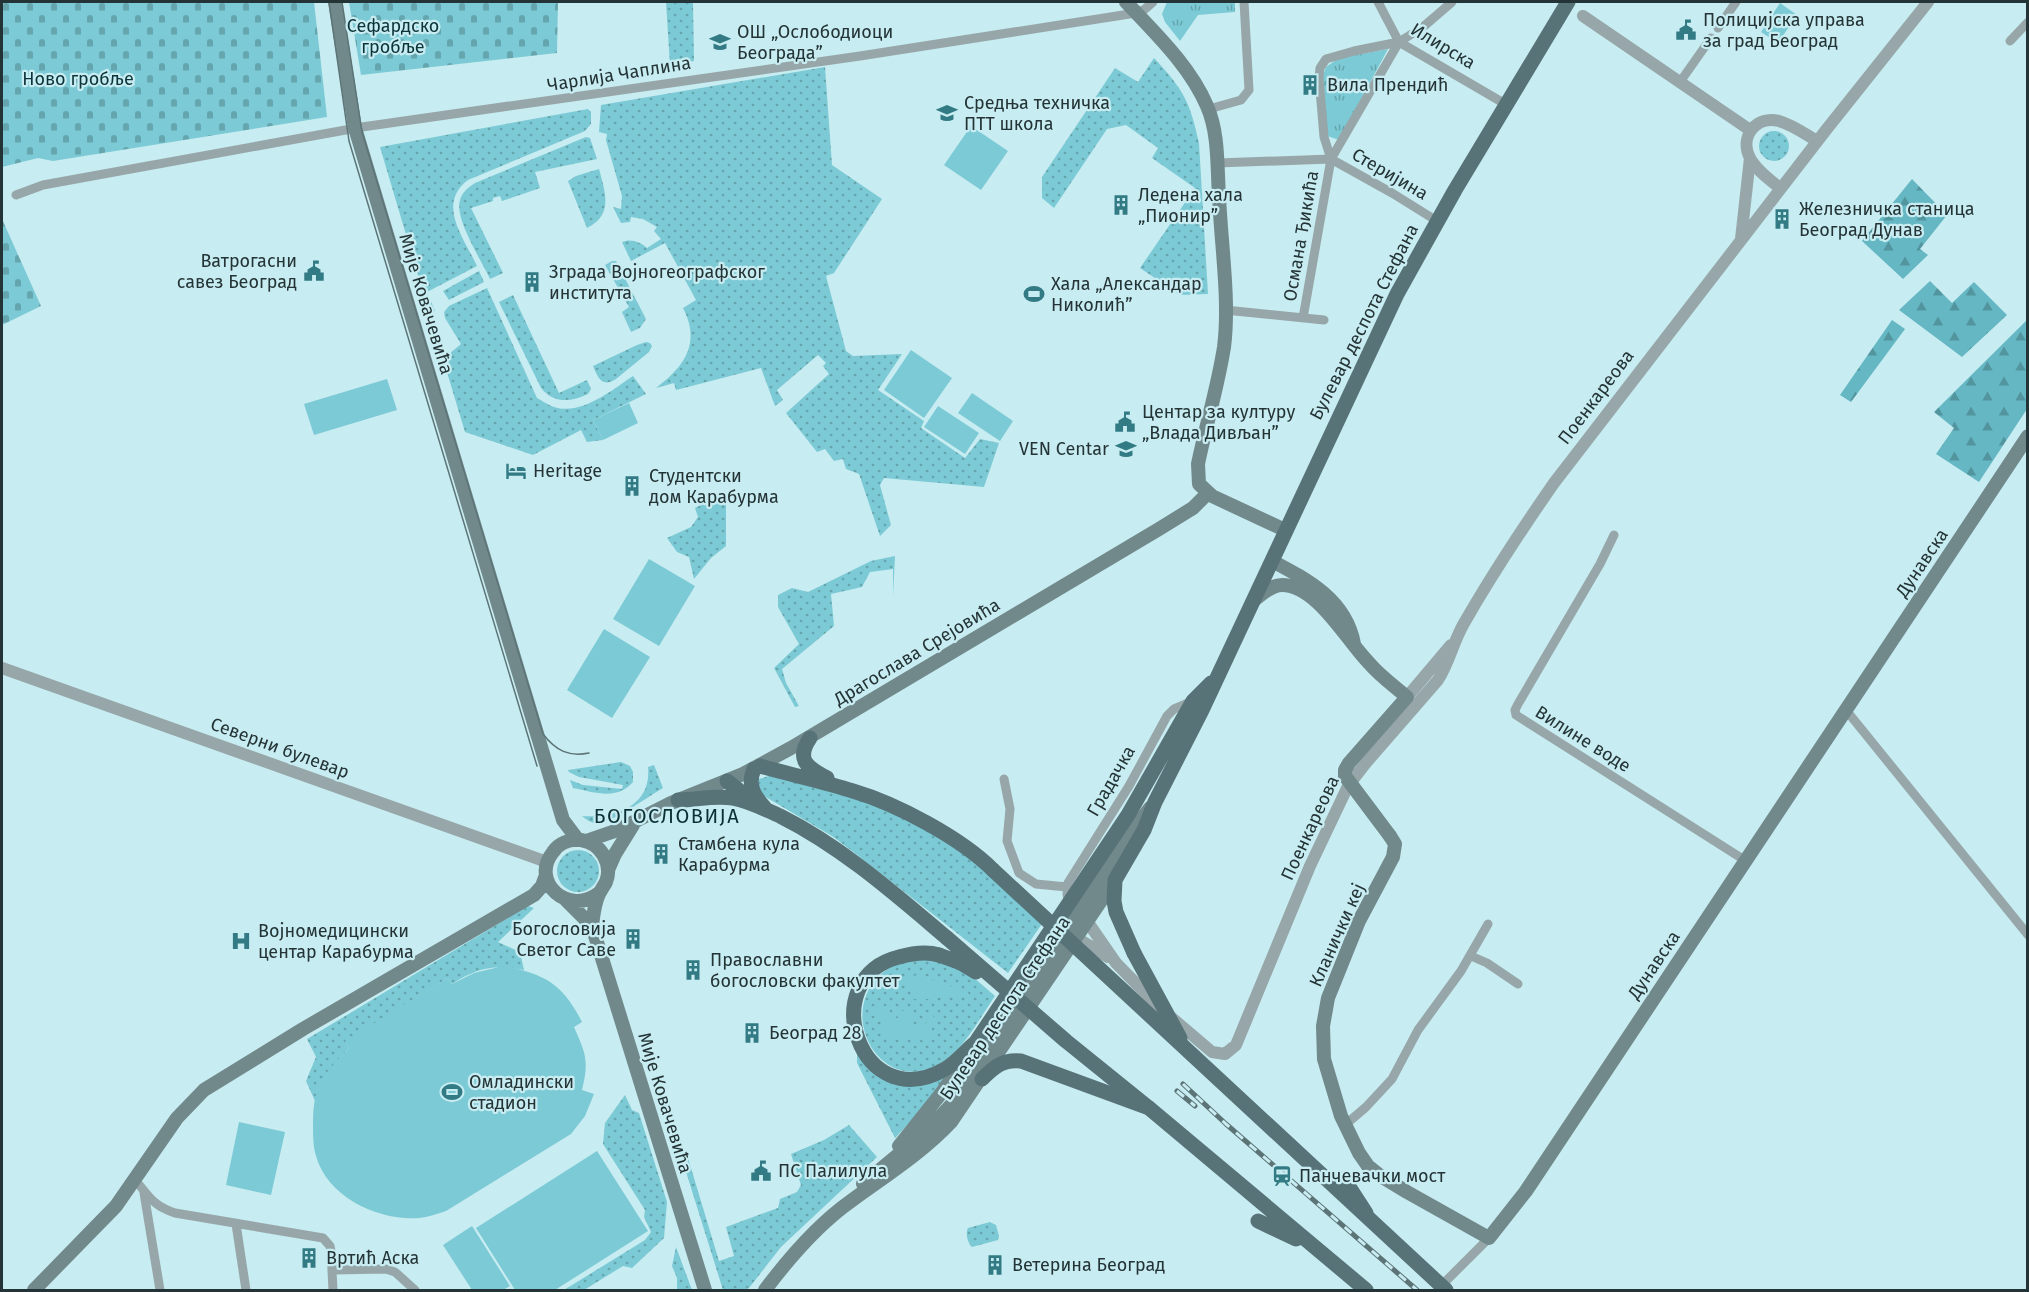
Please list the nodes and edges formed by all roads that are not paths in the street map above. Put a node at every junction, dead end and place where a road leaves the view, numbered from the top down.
1 (334, 2) edge
2 (1126, 2) edge
3 (1153, 2) edge
4 (1244, 2) edge
5 (1378, 2) edge
6 (1452, 2) edge
7 (1569, 2) edge
8 (1736, 2) edge
9 (1928, 2) edge
10 (1136, 13) junction
11 (1583, 16) dead end
12 (2028, 22) edge
13 (1718, 28) dead end
14 (1710, 38) dead end
15 (2010, 41) dead end
16 (1398, 42) junction
17 (1680, 82) junction
18 (1507, 105) junction
19 (1209, 109) junction
20 (355, 129) junction
21 (1750, 130) junction
22 (1817, 141) junction
23 (1750, 158) junction
24 (1331, 159) junction
25 (1217, 163) junction
26 (1780, 188) junction
27 (16, 195) dead end
28 (1437, 221) junction
29 (1741, 239) junction
30 (1225, 310) junction
31 (1303, 318) junction
32 (1324, 320) dead end
33 (2028, 436) edge
34 (1208, 493) junction
35 (1286, 530) junction
36 (1614, 536) dead end
37 (1272, 561) junction
38 (1254, 600) junction
39 (1456, 639) junction
40 (1355, 646) junction
41 (2, 668) edge
42 (1216, 680) junction
43 (1407, 697) junction
44 (1193, 701) junction
45 (1846, 710) junction
46 (810, 738) junction
47 (757, 767) junction
48 (1345, 776) joint
49 (1004, 779) dead end
50 (727, 781) junction
51 (838, 787) junction
52 (678, 800) junction
53 (1155, 802) junction
54 (763, 808) junction
55 (563, 820) junction
56 (635, 822) junction
57 (582, 840) junction
58 (558, 846) junction
59 (1746, 861) junction
60 (547, 869) junction
61 (608, 870) junction
62 (1115, 880) junction
63 (1067, 887) junction
64 (599, 892) junction
65 (534, 895) junction
66 (563, 898) junction
67 (1069, 904) junction
68 (1087, 921) junction
69 (1488, 924) dead end
70 (592, 926) junction
71 (2028, 934) edge
72 (1076, 937) junction
73 (1470, 956) junction
74 (1116, 963) junction
75 (1518, 984) dead end
76 (1019, 1000) junction
77 (976, 1042) junction
78 (1186, 1049) junction
79 (982, 1079) junction
80 (1149, 1108) junction
81 (1345, 1125) junction
82 (884, 1165) junction
83 (134, 1179) junction
84 (1344, 1179) dead end
85 (144, 1194) junction
86 (849, 1202) junction
87 (1369, 1218) junction
88 (1258, 1221) dead end
89 (236, 1224) junction
90 (1488, 1238) junction
91 (1318, 1250) junction
92 (333, 1270) junction
93 (34, 1290) edge
94 (160, 1290) edge
95 (246, 1290) edge
96 (333, 1290) edge
97 (416, 1290) edge
98 (705, 1290) edge
99 (765, 1290) edge
100 (1366, 1290) edge
101 (1436, 1290) edge
102 (1446, 1290) edge

1 - 20 main road, Мије Ковачевића
2 - 10 main road
3 - 10 street
4 - 19 street
5 - 16 street, Илирска
6 - 16 street, Османа Ђикића
7 - 18 main road, Булевар деспота Стефана
8 - 13 street
9 - 22 street, Поенкареова
10 - 19 main road
10 - 20 street, Чарлија Чаплина
11 - 17 street
12 - 15 street
14 - 17 street
16 - 18 street, Илирска
16 - 24 street, Османа Ђикића
16 - 24 street, Османа Ђикића
17 - 21 street
18 - 28 main road, Булевар деспота Стефана
19 - 25 main road
20 - 27 street
20 - 55 main road, Мије Ковачевића
21 - 22 street
21 - 23 street
22 - 26 street, Поенкареова
23 - 26 street
23 - 29 street
24 - 25 street, Стеријина
24 - 28 street, Стеријина
24 - 31 street, Османа Ђикића
25 - 30 main road
26 - 29 street, Поенкареова
28 - 35 main road, Булевар деспота Стефана
29 - 39 street, Поенкареова
30 - 31 street
30 - 34 main road
31 - 32 street
33 - 45 main road, Дунавска
34 - 35 main road
34 - 46 main road, Драгослава Срејовића
35 - 37 main road, Булевар деспота Стефана
36 - 59 street, Вилине воде
37 - 38 main road, Булевар деспота Стефана
37 - 40 main road
38 - 40 main road
38 - 42 main road, Булевар деспота Стефана
39 - 43 street, Поенкареова
39 - 74 street, Поенкареова
40 - 43 main road
41 - 60 street, Северни булевар
42 - 44 main road
42 - 53 main road, Булевар деспота Стефана
43 - 48 main road, Поенкареова
44 - 63 street, Градачка
44 - 67 main road
45 - 59 main road, Дунавска
45 - 71 street
46 - 47 main road, Драгослава Срејовића
46 - 51 main road
47 - 50 main road, Драгослава Срејовића
47 - 51 main road
47 - 54 main road
48 - 81 main road, Кланички кеј, bridge
49 - 63 street
50 - 52 main road, Драгослава Срејовића
50 - 54 main road
51 - 78 main road, bridge
52 - 54 main road
52 - 56 main road, Драгослава Срејовића
53 - 62 main road, Булевар деспота Стефана
53 - 82 main road, Булевар деспота Стефана
54 - 76 main road, bridge
55 - 57 main road, Мије Ковачевића
55 - 58 main road, Мије Ковачевића
56 - 57 main road, Драгослава Срејовића
56 - 61 main road
57 - 58 main road
57 - 61 main road, Мије Ковачевића
58 - 60 main road, Мије Ковачевића
59 - 90 main road, Дунавска
60 - 65 main road
60 - 66 main road
61 - 64 main road, Мије Ковачевића
62 - 68 main road, Булевар деспота Стефана
62 - 78 main road, bridge
63 - 67 street
64 - 66 main road
64 - 70 main road, Мије Ковачевића
65 - 66 main road
65 - 83 main road
66 - 70 main road, Мије Ковачевића
67 - 77 main road
68 - 72 main road, Булевар деспота Стефана
68 - 74 street
69 - 73 street
70 - 98 main road, Мије Ковачевића
72 - 74 street
72 - 79 main road, Булевар деспота Стефана
73 - 75 street
73 - 81 street
76 - 77 main road, bridge
76 - 80 main road, bridge
77 - 82 main road
78 - 87 main road, bridge
79 - 80 main road
79 - 86 main road, Булевар деспота Стефана
80 - 91 main road
81 - 90 main road, Кланички кеј
82 - 86 main road, Булевар деспота Стефана
83 - 85 street
83 - 93 main road
84 - 87 main road, bridge
85 - 89 street
85 - 94 street
86 - 99 main road, Булевар деспота Стефана
87 - 102 main road, bridge
88 - 91 main road
89 - 92 street
89 - 95 street
90 - 101 street
91 - 100 main road
92 - 96 street
92 - 97 street

